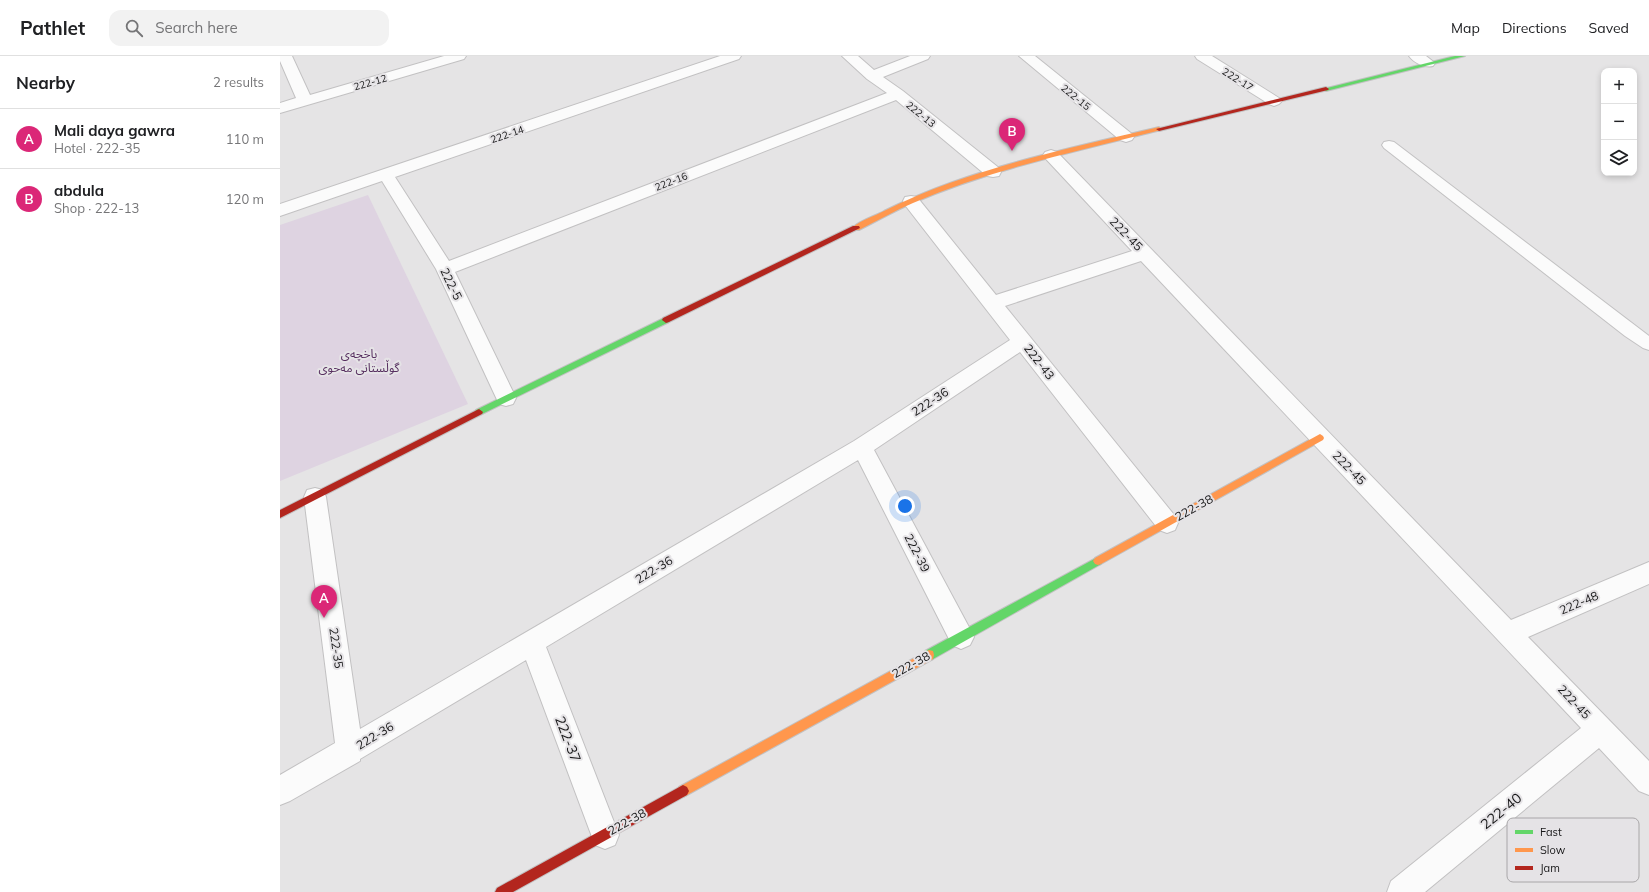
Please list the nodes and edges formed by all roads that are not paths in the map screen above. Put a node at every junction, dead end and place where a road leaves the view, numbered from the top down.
1 (285, 56) edge
2 (459, 56) edge
3 (734, 56) edge
4 (849, 56) edge
5 (923, 56) edge
6 (1026, 56) edge
7 (1202, 56) edge
8 (1462, 56) edge
9 (1422, 60) edge
10 (872, 76) junction
11 (898, 94) junction
12 (305, 101) junction
13 (1274, 101) junction
14 (280, 108) edge
15 (1126, 137) junction
16 (1389, 145) dead end
17 (1050, 155) junction
18 (993, 172) junction
19 (386, 175) junction
20 (911, 201) junction
21 (280, 210) edge
22 (1145, 254) junction
23 (445, 269) junction
24 (992, 304) junction
25 (1023, 341) junction
26 (1649, 344) edge
27 (506, 398) junction
28 (1320, 438) junction
29 (862, 447) junction
30 (315, 497) junction
31 (280, 514) edge
32 (1167, 523) junction
33 (1649, 573) edge
34 (1508, 633) junction
35 (961, 637) junction
36 (532, 642) junction
37 (1600, 730) junction
38 (350, 751) junction
39 (1649, 781) edge
40 (280, 792) edge
41 (605, 835) junction
42 (501, 892) edge
43 (1402, 892) edge

1 - 12 street
2 - 12 street, 222-12
3 - 19 street, 222-14
4 - 10 street, 222-13
5 - 10 street
6 - 15 street, 222-15
7 - 13 street, 222-17
8 - 9 street
9 - 13 street
10 - 11 street, 222-13
11 - 18 street, 222-13
11 - 23 street, 222-16
12 - 14 street, 222-12
13 - 15 street
15 - 17 street
16 - 26 lane
17 - 18 street
17 - 22 street, 222-45
18 - 20 street
19 - 21 street, 222-14
19 - 23 street, 222-5
20 - 24 street, 222-43
20 - 27 street
22 - 24 street
22 - 28 street, 222-45
23 - 27 street, 222-5
24 - 25 street, 222-43
25 - 29 street, 222-36
25 - 32 street, 222-43
27 - 30 street
28 - 32 street, 222-38
28 - 34 street, 222-45
29 - 35 street, 222-39
29 - 36 street, 222-36
30 - 31 street
30 - 38 street, 222-35
32 - 35 street, 222-38
33 - 34 street, 222-48
34 - 37 street, 222-45
35 - 41 street, 222-38
36 - 38 street, 222-36
36 - 41 street, 222-37
37 - 39 street, 222-45
37 - 43 street, 222-40
38 - 40 street, 222-36
41 - 42 street, 222-38

